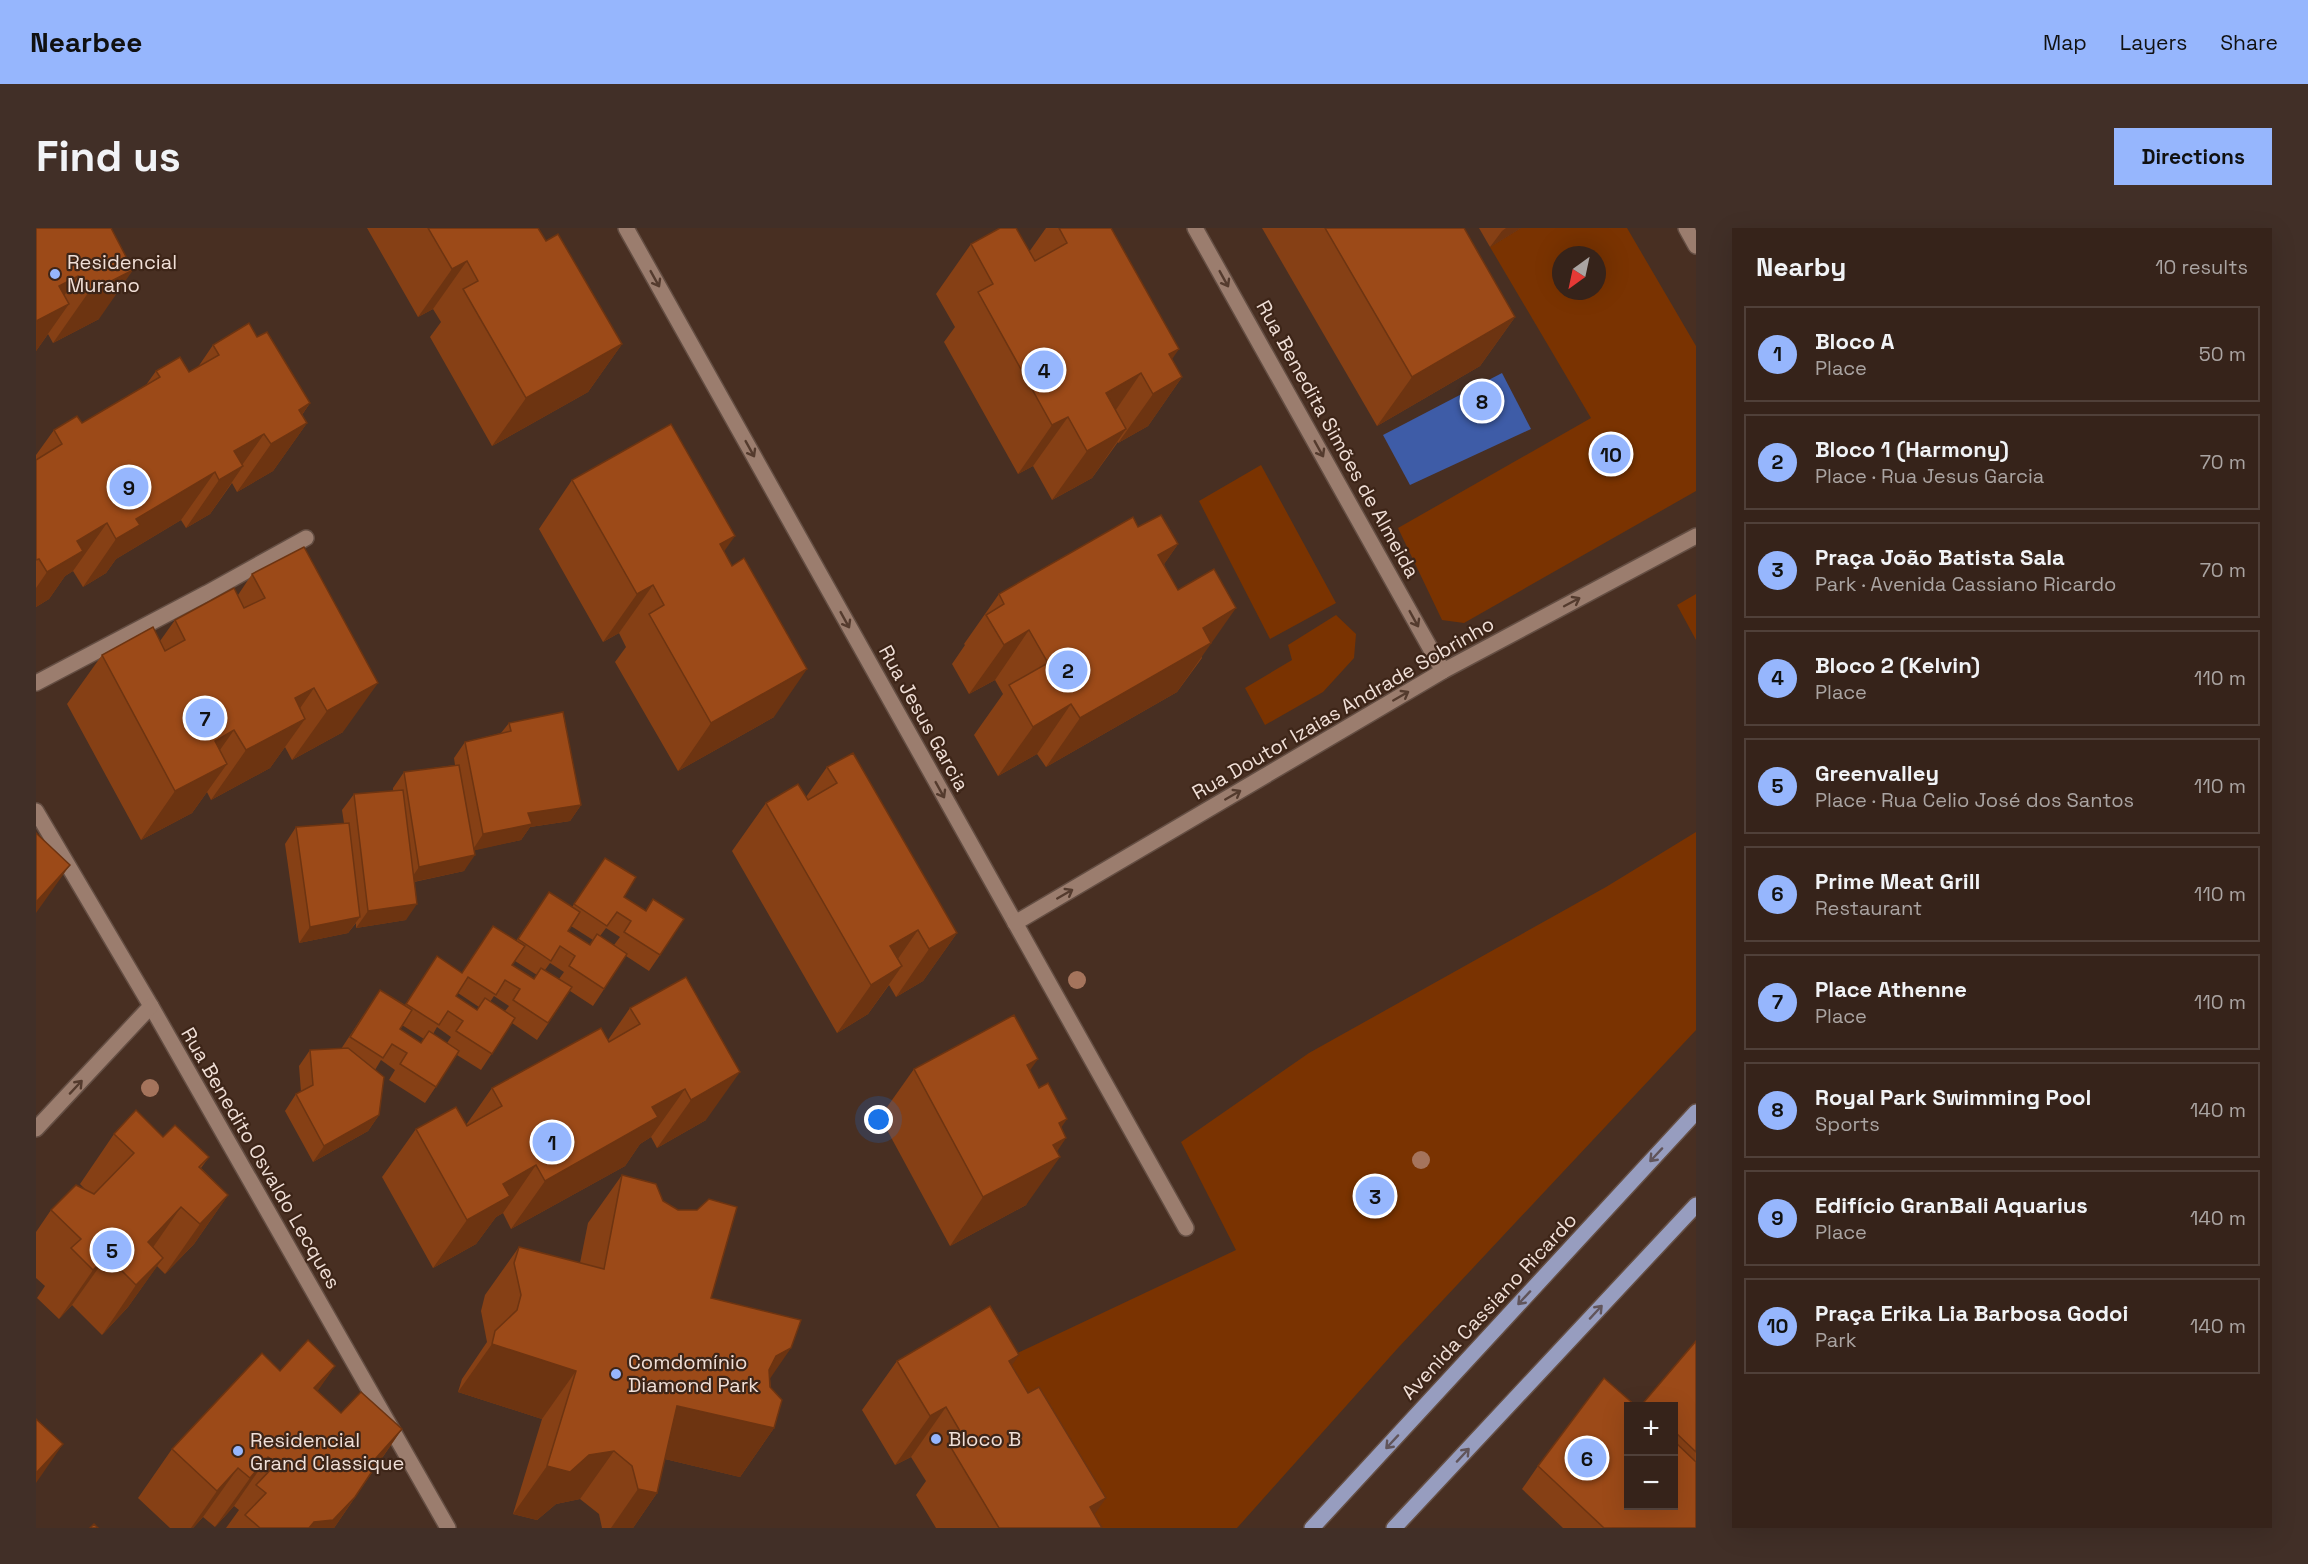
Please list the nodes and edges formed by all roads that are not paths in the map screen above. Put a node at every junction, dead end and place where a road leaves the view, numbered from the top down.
1 (626, 228) edge
2 (1195, 228) edge
3 (1686, 228) edge
4 (1696, 246) edge
5 (1696, 536) edge
6 (306, 538) dead end
7 (1443, 671) junction
8 (36, 683) edge
9 (36, 811) edge
10 (1015, 923) junction
11 (151, 1006) junction
12 (1696, 1112) edge
13 (36, 1130) edge
14 (1696, 1205) edge
15 (1186, 1228) dead end
16 (448, 1528) edge
17 (1312, 1528) edge
18 (1394, 1528) edge

1 -> 10 street, Rua Jesus Garcia
2 -> 7 street, Rua Benedita Simões de Almeida
3 - 4 street
7 -> 5 street, Rua Doutor Izaias Andrade Sobrinho
6 - 8 street
10 -> 7 street, Rua Doutor Izaias Andrade Sobrinho
9 - 11 street, Rua Benedito Osvaldo Lecques
10 - 15 street, Rua Jesus Garcia
13 -> 11 street
11 - 16 street, Rua Benedito Osvaldo Lecques
12 -> 17 main road, Avenida Cassiano Ricardo
18 -> 14 main road

